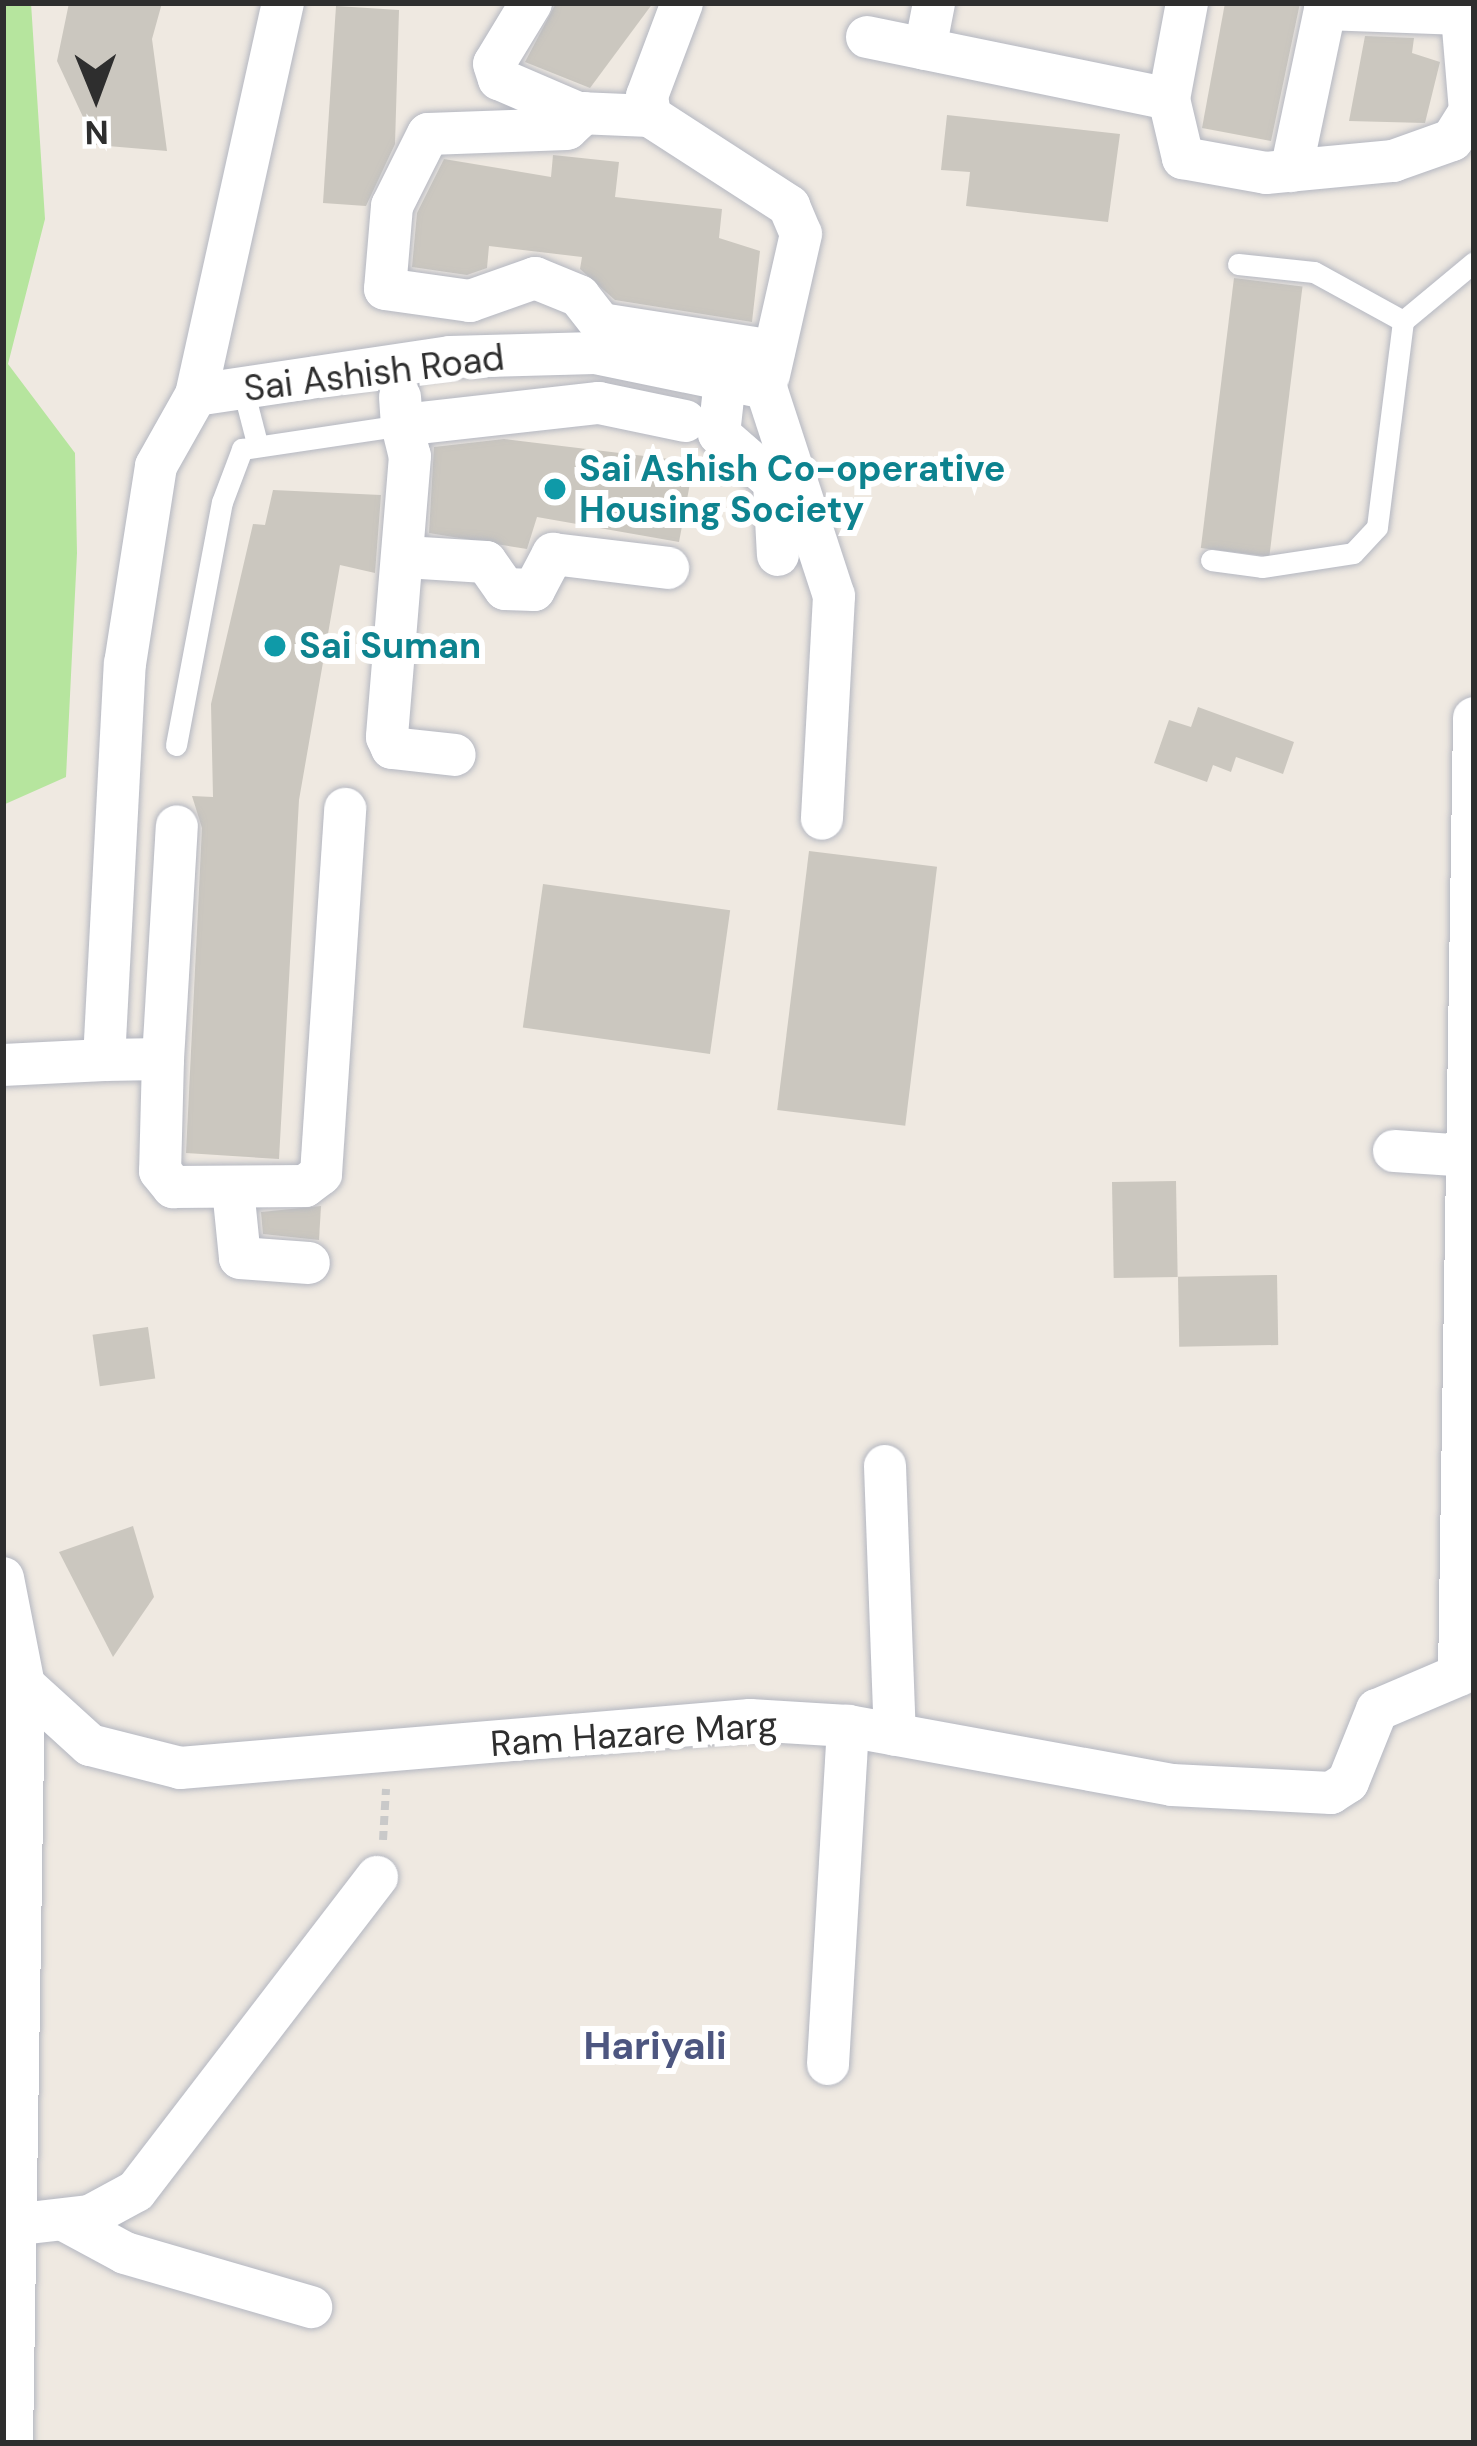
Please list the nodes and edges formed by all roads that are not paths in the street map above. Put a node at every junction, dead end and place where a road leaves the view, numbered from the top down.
1 (283, 3) edge
2 (530, 3) edge
3 (682, 3) edge
4 (934, 3) edge
5 (1186, 3) edge
6 (1326, 6) edge
7 (1461, 9) edge
8 (868, 37) dead end
9 (925, 49) junction
10 (1169, 99) junction
11 (584, 113) junction
12 (650, 116) junction
13 (1291, 171) junction
14 (1474, 262) edge
15 (1238, 264) dead end
16 (1403, 321) junction
17 (398, 366) junction
18 (755, 373) junction
19 (243, 389) junction
20 (196, 395) junction
21 (685, 421) dead end
22 (402, 425) junction
23 (257, 443) junction
24 (778, 555) dead end
25 (405, 557) junction
26 (1211, 560) dead end
27 (668, 568) dead end
28 (1474, 718) edge
29 (176, 745) dead end
30 (455, 755) dead end
31 (345, 809) dead end
32 (822, 819) dead end
33 (177, 826) dead end
34 (335, 967) junction
35 (164, 1059) junction
36 (104, 1060) junction
37 (3, 1065) edge
38 (1394, 1151) dead end
39 (1467, 1156) junction
40 (178, 1174) dead end
41 (233, 1189) junction
42 (309, 1263) dead end
43 (885, 1466) dead end
44 (3, 1578) edge
45 (1467, 1679) edge
46 (24, 1685) junction
47 (848, 1726) junction
48 (895, 1735) junction
49 (377, 1877) road end
50 (828, 2064) dead end
51 (64, 2220) junction
52 (12, 2226) edge
53 (310, 2308) dead end
54 (12, 2443) edge

1 - 20 street
2 - 11 street
3 - 12 street
4 - 9 street
5 - 10 street
6 - 7 street
6 - 13 street
7 - 13 street
8 - 9 street
9 - 10 street
10 - 13 street
11 - 12 street
11 - 18 street
12 - 18 street
14 - 16 lane
15 - 16 lane
16 - 26 lane
17 - 18 street, Sai Ashish Road
17 - 19 street, Sai Ashish Road
17 - 22 street
18 - 24 street
18 - 32 street
19 - 20 street, Sai Ashish Road
19 - 23 lane
20 - 36 street
21 - 22 street
22 - 23 lane
22 - 25 street
23 - 29 lane
25 - 27 street
25 - 30 street
28 - 39 street
31 - 34 street
33 - 35 street
34 - 40 street
34 - 41 street
35 - 36 street
35 - 41 street
36 - 37 street
38 - 39 street
39 - 45 street
41 - 42 street
43 - 48 street
44 - 46 street
45 - 48 street, Ram Hazare Marg
46 - 47 street, Ram Hazare Marg
46 - 52 street
47 - 48 street, Ram Hazare Marg
47 - 50 street
49 - 51 street
51 - 52 street
51 - 53 street
52 - 54 street

